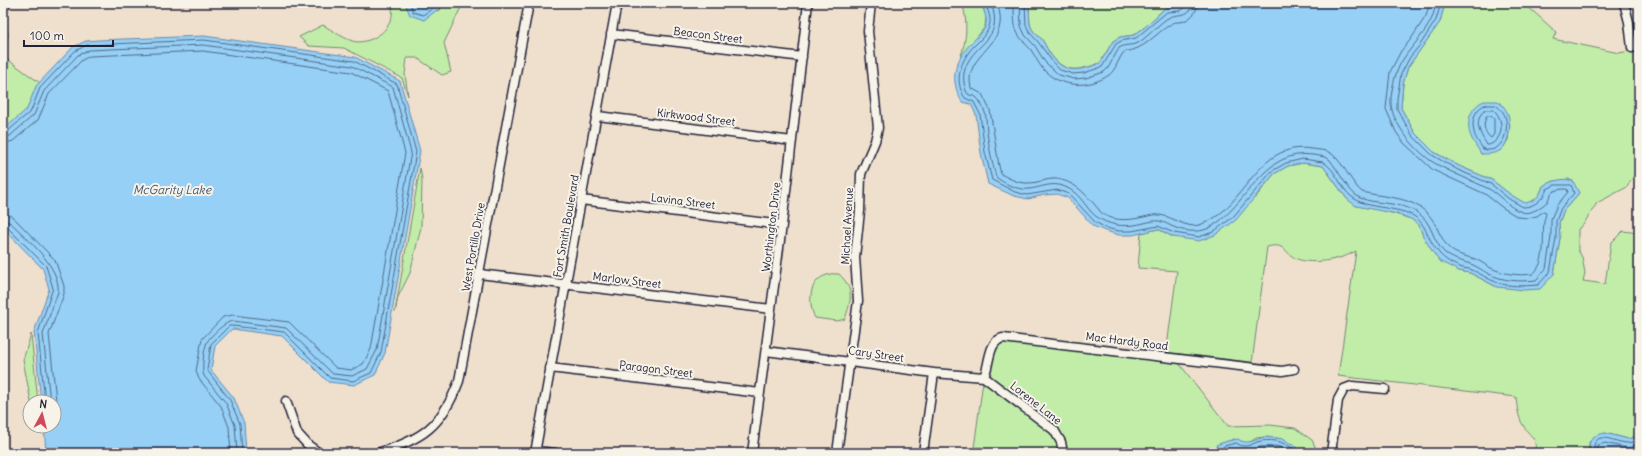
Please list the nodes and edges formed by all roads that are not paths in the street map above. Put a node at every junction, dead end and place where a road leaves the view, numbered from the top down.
1 (529, 3) edge
2 (617, 3) edge
3 (808, 3) edge
4 (871, 3) edge
5 (1624, 3) edge
6 (611, 34) junction
7 (1632, 48) dead end
8 (802, 57) junction
9 (598, 116) junction
10 (792, 141) junction
11 (581, 200) junction
12 (782, 225) junction
13 (479, 274) junction
14 (566, 283) junction
15 (771, 309) junction
16 (766, 351) junction
17 (850, 362) junction
18 (550, 368) junction
19 (1294, 369) dead end
20 (934, 373) junction
21 (984, 377) junction
22 (1385, 388) dead end
23 (760, 393) junction
24 (286, 401) dead end
25 (535, 452) edge
26 (319, 453) edge
27 (376, 453) edge
28 (555, 453) edge
29 (752, 453) edge
30 (837, 453) edge
31 (923, 453) edge
32 (1062, 453) edge
33 (1331, 453) edge

1 - 13 street, West Portillo Drive
2 - 6 street, Fort Smith Boulevard
3 - 8 street, Worthington Drive
4 - 17 street, Michael Avenue
5 - 7 street
6 - 8 street, Beacon Street
6 - 9 street, Fort Smith Boulevard
8 - 10 street, Worthington Drive
9 - 10 street, Kirkwood Street
9 - 11 street, Fort Smith Boulevard
10 - 12 street, Worthington Drive
11 - 12 street, Lavina Street
11 - 14 street, Fort Smith Boulevard
12 - 15 street, Worthington Drive
13 - 14 street, Marlow Street
13 - 27 street, West Portillo Drive
14 - 15 street, Marlow Street
14 - 18 street, Fort Smith Boulevard
15 - 16 street, Worthington Drive
16 - 17 street, Cary Street
16 - 23 street, Worthington Drive
17 - 20 street, Cary Street
17 - 30 street, Michael Avenue
18 - 23 street, Paragon Street
18 - 25 street, Fort Smith Boulevard
19 - 21 street, Mac Hardy Road
20 - 21 street, Cary Street
20 - 31 street
21 - 32 street, Lorene Lane
22 - 33 street
23 - 29 street, Worthington Drive
24 - 26 street
25 - 28 street

